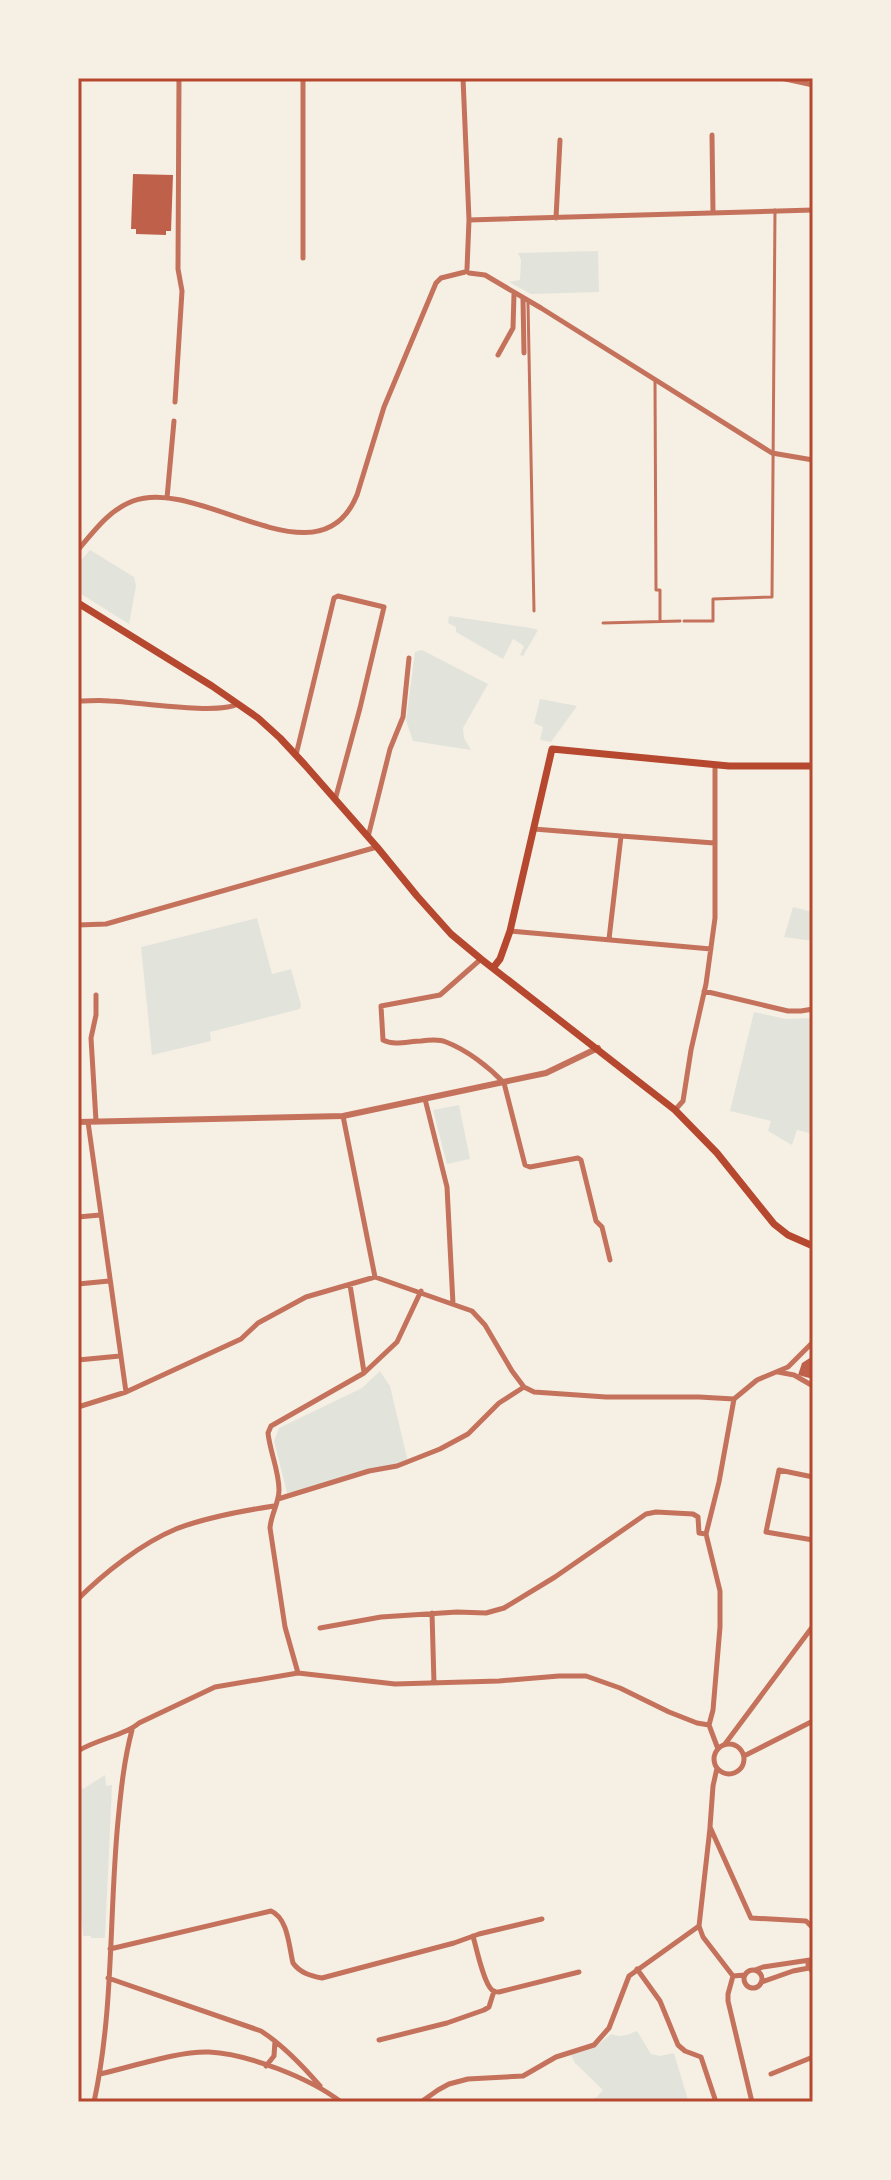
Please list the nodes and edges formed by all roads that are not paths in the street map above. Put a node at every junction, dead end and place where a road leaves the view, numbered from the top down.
1 (179, 78) edge
2 (303, 78) edge
3 (463, 78) edge
4 (781, 78) edge
5 (798, 80) edge
6 (813, 85) edge
7 (712, 135) dead end
8 (560, 140) dead end
9 (775, 210) junction
10 (813, 210) edge
11 (713, 212) junction
12 (556, 218) junction
13 (469, 220) junction
14 (303, 258) dead end
15 (467, 271) junction
16 (514, 293) junction
17 (526, 299) junction
18 (524, 353) dead end
19 (498, 355) dead end
20 (655, 378) junction
21 (175, 402) dead end
22 (174, 421) dead end
23 (772, 453) junction
24 (813, 460) edge
25 (167, 498) junction
26 (78, 550) edge
27 (78, 603) edge
28 (534, 611) dead end
29 (660, 621) junction
30 (603, 623) dead end
31 (409, 658) dead end
32 (78, 701) edge
33 (238, 704) junction
34 (296, 756) junction
35 (715, 765) junction
36 (813, 766) edge
37 (335, 800) junction
38 (533, 829) junction
39 (621, 836) junction
40 (368, 837) junction
41 (714, 843) junction
42 (377, 847) junction
43 (78, 925) edge
44 (510, 931) junction
45 (609, 939) junction
46 (711, 949) junction
47 (481, 959) junction
48 (493, 968) junction
49 (704, 991) junction
50 (96, 995) dead end
51 (813, 1009) edge
52 (598, 1048) junction
53 (504, 1083) junction
54 (425, 1099) junction
55 (675, 1110) junction
56 (343, 1116) junction
57 (78, 1122) edge
58 (92, 1122) junction
59 (100, 1215) junction
60 (78, 1217) edge
61 (813, 1246) edge
62 (610, 1260) dead end
63 (375, 1277) junction
64 (109, 1281) junction
65 (78, 1284) edge
66 (350, 1285) junction
67 (421, 1291) junction
68 (453, 1304) junction
69 (813, 1342) edge
70 (120, 1356) junction
71 (78, 1360) edge
72 (777, 1372) junction
73 (364, 1373) junction
74 (813, 1386) edge
75 (524, 1387) junction
76 (126, 1392) junction
77 (734, 1399) junction
78 (78, 1407) edge
79 (813, 1477) edge
80 (276, 1502) junction
81 (706, 1534) junction
82 (813, 1540) edge
83 (78, 1599) edge
84 (432, 1613) junction
85 (813, 1626) edge
86 (320, 1628) dead end
87 (298, 1673) junction
88 (434, 1683) junction
89 (813, 1721) edge
90 (709, 1725) junction
91 (132, 1729) junction
92 (725, 1744) junction
93 (718, 1749) junction
94 (78, 1751) edge
95 (744, 1756) junction
96 (717, 1768) junction
97 (710, 1827) junction
98 (542, 1919) dead end
99 (699, 1926) junction
100 (813, 1928) edge
101 (473, 1936) junction
102 (110, 1949) junction
103 (812, 1959) edge
104 (637, 1969) junction
105 (755, 1970) junction
106 (811, 1971) edge
107 (579, 1972) dead end
108 (745, 1975) junction
109 (733, 1976) junction
110 (108, 1978) junction
111 (761, 1983) junction
112 (494, 1991) junction
113 (275, 2040) junction
114 (379, 2040) dead end
115 (813, 2057) edge
116 (266, 2066) junction
117 (100, 2074) junction
118 (771, 2074) dead end
119 (323, 2088) junction
120 (94, 2102) edge
121 (341, 2102) edge
122 (421, 2102) edge
123 (716, 2102) edge
124 (752, 2102) edge

1 - 21 street
2 - 14 street
3 - 13 street
4 - 5 street
5 - 6 street
7 - 11 street
8 - 12 street
9 - 10 street
9 - 11 street
9 - 23 lane
11 - 12 street
12 - 13 street
13 - 15 street
15 - 16 street
15 - 25 street
16 - 17 street
16 - 19 street
17 - 18 street
17 - 20 street
17 - 28 lane
20 - 23 street
20 - 29 lane
22 - 25 street
23 - 24 street
23 - 29 lane
25 - 26 street
27 - 33 main road
29 - 30 lane
31 - 40 street
32 - 33 street
33 - 34 main road
34 - 37 main road
34 - 37 street
35 - 36 main road
35 - 38 main road
35 - 41 street
37 - 40 main road
38 - 39 street
38 - 44 main road
39 - 41 street
39 - 45 street
40 - 42 main road
41 - 46 street
42 - 43 street
42 - 47 main road
44 - 45 street
44 - 48 main road
45 - 46 street
46 - 49 street
47 - 48 main road
47 - 53 street
48 - 52 main road
49 - 51 street
49 - 55 street
50 - 58 street
52 - 53 street
52 - 55 main road
53 - 54 street
53 - 62 street
54 - 56 street
54 - 68 street
55 - 61 main road
56 - 58 street
56 - 63 street
57 - 58 street
58 - 59 street
59 - 60 street
59 - 64 street
63 - 66 street
63 - 67 street
64 - 65 street
64 - 70 street
66 - 73 street
66 - 76 street
67 - 68 street
67 - 73 street
68 - 75 street
69 - 72 street
70 - 71 street
70 - 76 street
72 - 74 street
72 - 77 street
73 - 80 street
75 - 77 street
75 - 80 street
76 - 78 street
77 - 81 street
79 - 82 street
80 - 83 street
80 - 87 street
81 - 84 street
81 - 90 street
84 - 86 street
84 - 88 street
85 - 92 street
87 - 88 street
87 - 91 street
88 - 90 street
89 - 95 street
90 - 93 street
91 - 94 street
91 - 102 street
92 - 93 street
92 - 95 street
93 - 96 street
95 - 96 street
96 - 97 street
97 - 99 street
97 - 100 street
98 - 101 street
99 - 104 street
99 - 109 street
101 - 102 street
101 - 112 street
102 - 110 street
103 - 105 street
103 - 106 street
104 - 122 street
104 - 123 street
105 - 108 street
105 - 111 street
106 - 111 street
107 - 112 street
108 - 109 street
108 - 111 street
109 - 124 street
110 - 113 street
110 - 117 street
112 - 114 street
113 - 116 street
113 - 119 street
115 - 118 street
116 - 117 street
116 - 119 street
117 - 120 street
119 - 121 street

